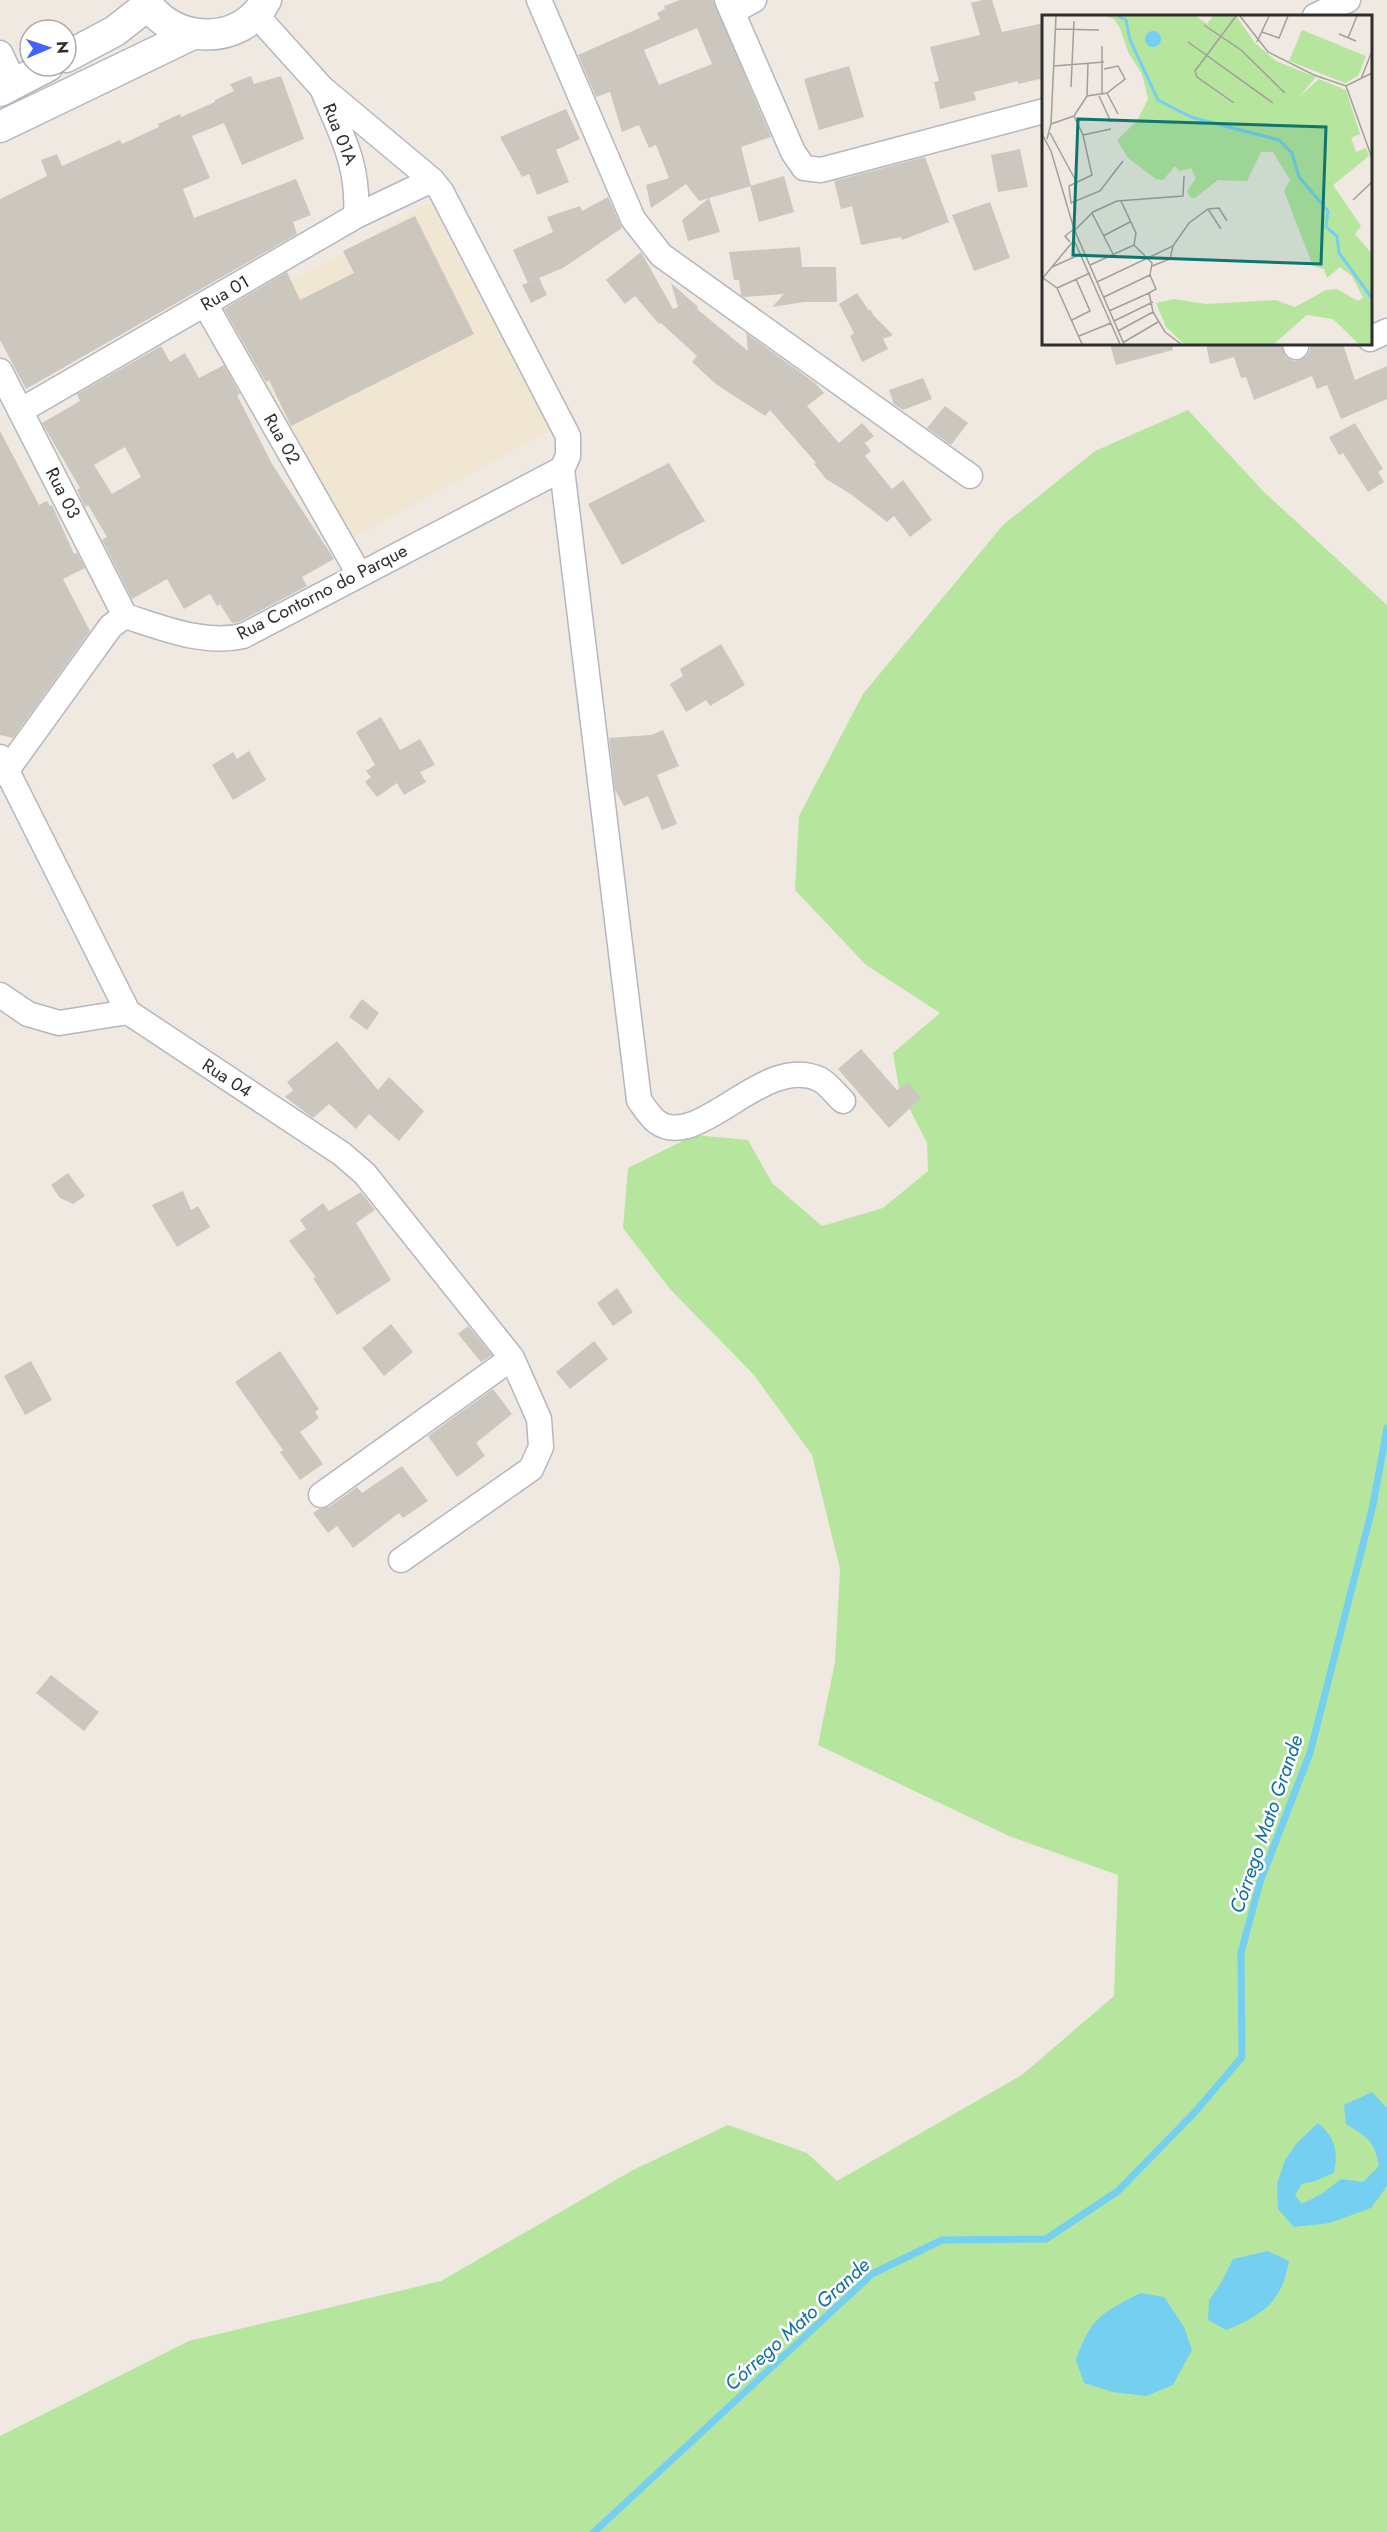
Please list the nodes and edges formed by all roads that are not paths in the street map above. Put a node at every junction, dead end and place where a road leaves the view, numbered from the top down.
1 (539, 0) edge
2 (754, 0) edge
3 (1348, 0) edge
4 (146, 3) edge
5 (264, 4) edge
6 (729, 6) edge
7 (1317, 15) edge
8 (193, 34) junction
9 (78, 51) edge
10 (0, 53) edge
11 (25, 78) edge
12 (8, 87) edge
13 (322, 88) junction
14 (1042, 112) edge
15 (0, 127) edge
16 (432, 180) junction
17 (356, 216) junction
18 (205, 304) junction
19 (1387, 331) edge
20 (1372, 338) edge
21 (0, 371) edge
22 (20, 411) junction
23 (562, 469) junction
24 (970, 476) dead end
25 (360, 574) junction
26 (125, 616) junction
27 (2, 767) edge
28 (0, 995) edge
29 (128, 1012) junction
30 (843, 1101) dead end
31 (512, 1358) junction
32 (321, 1495) dead end
33 (401, 1560) dead end

1 - 24 street
2 - 6 street
3 - 7 street
4 - 8 street
4 - 9 street
5 - 8 street
5 - 13 street
6 - 14 street
8 - 15 street
10 - 12 street
11 - 12 street
13 - 16 street
13 - 17 street, Rua 01A
16 - 17 street, Rua 01
16 - 23 street
17 - 18 street, Rua 01
18 - 22 street, Rua 01
18 - 25 street, Rua 02
19 - 20 street
21 - 22 street, Rua 03
22 - 26 street, Rua 03
23 - 25 street, Rua Contorno do Parque
23 - 30 street
25 - 26 street, Rua Contorno do Parque
26 - 27 street
27 - 29 street, Rua 04
28 - 29 street
29 - 31 street, Rua 04
31 - 32 street
31 - 33 street, Rua 04

